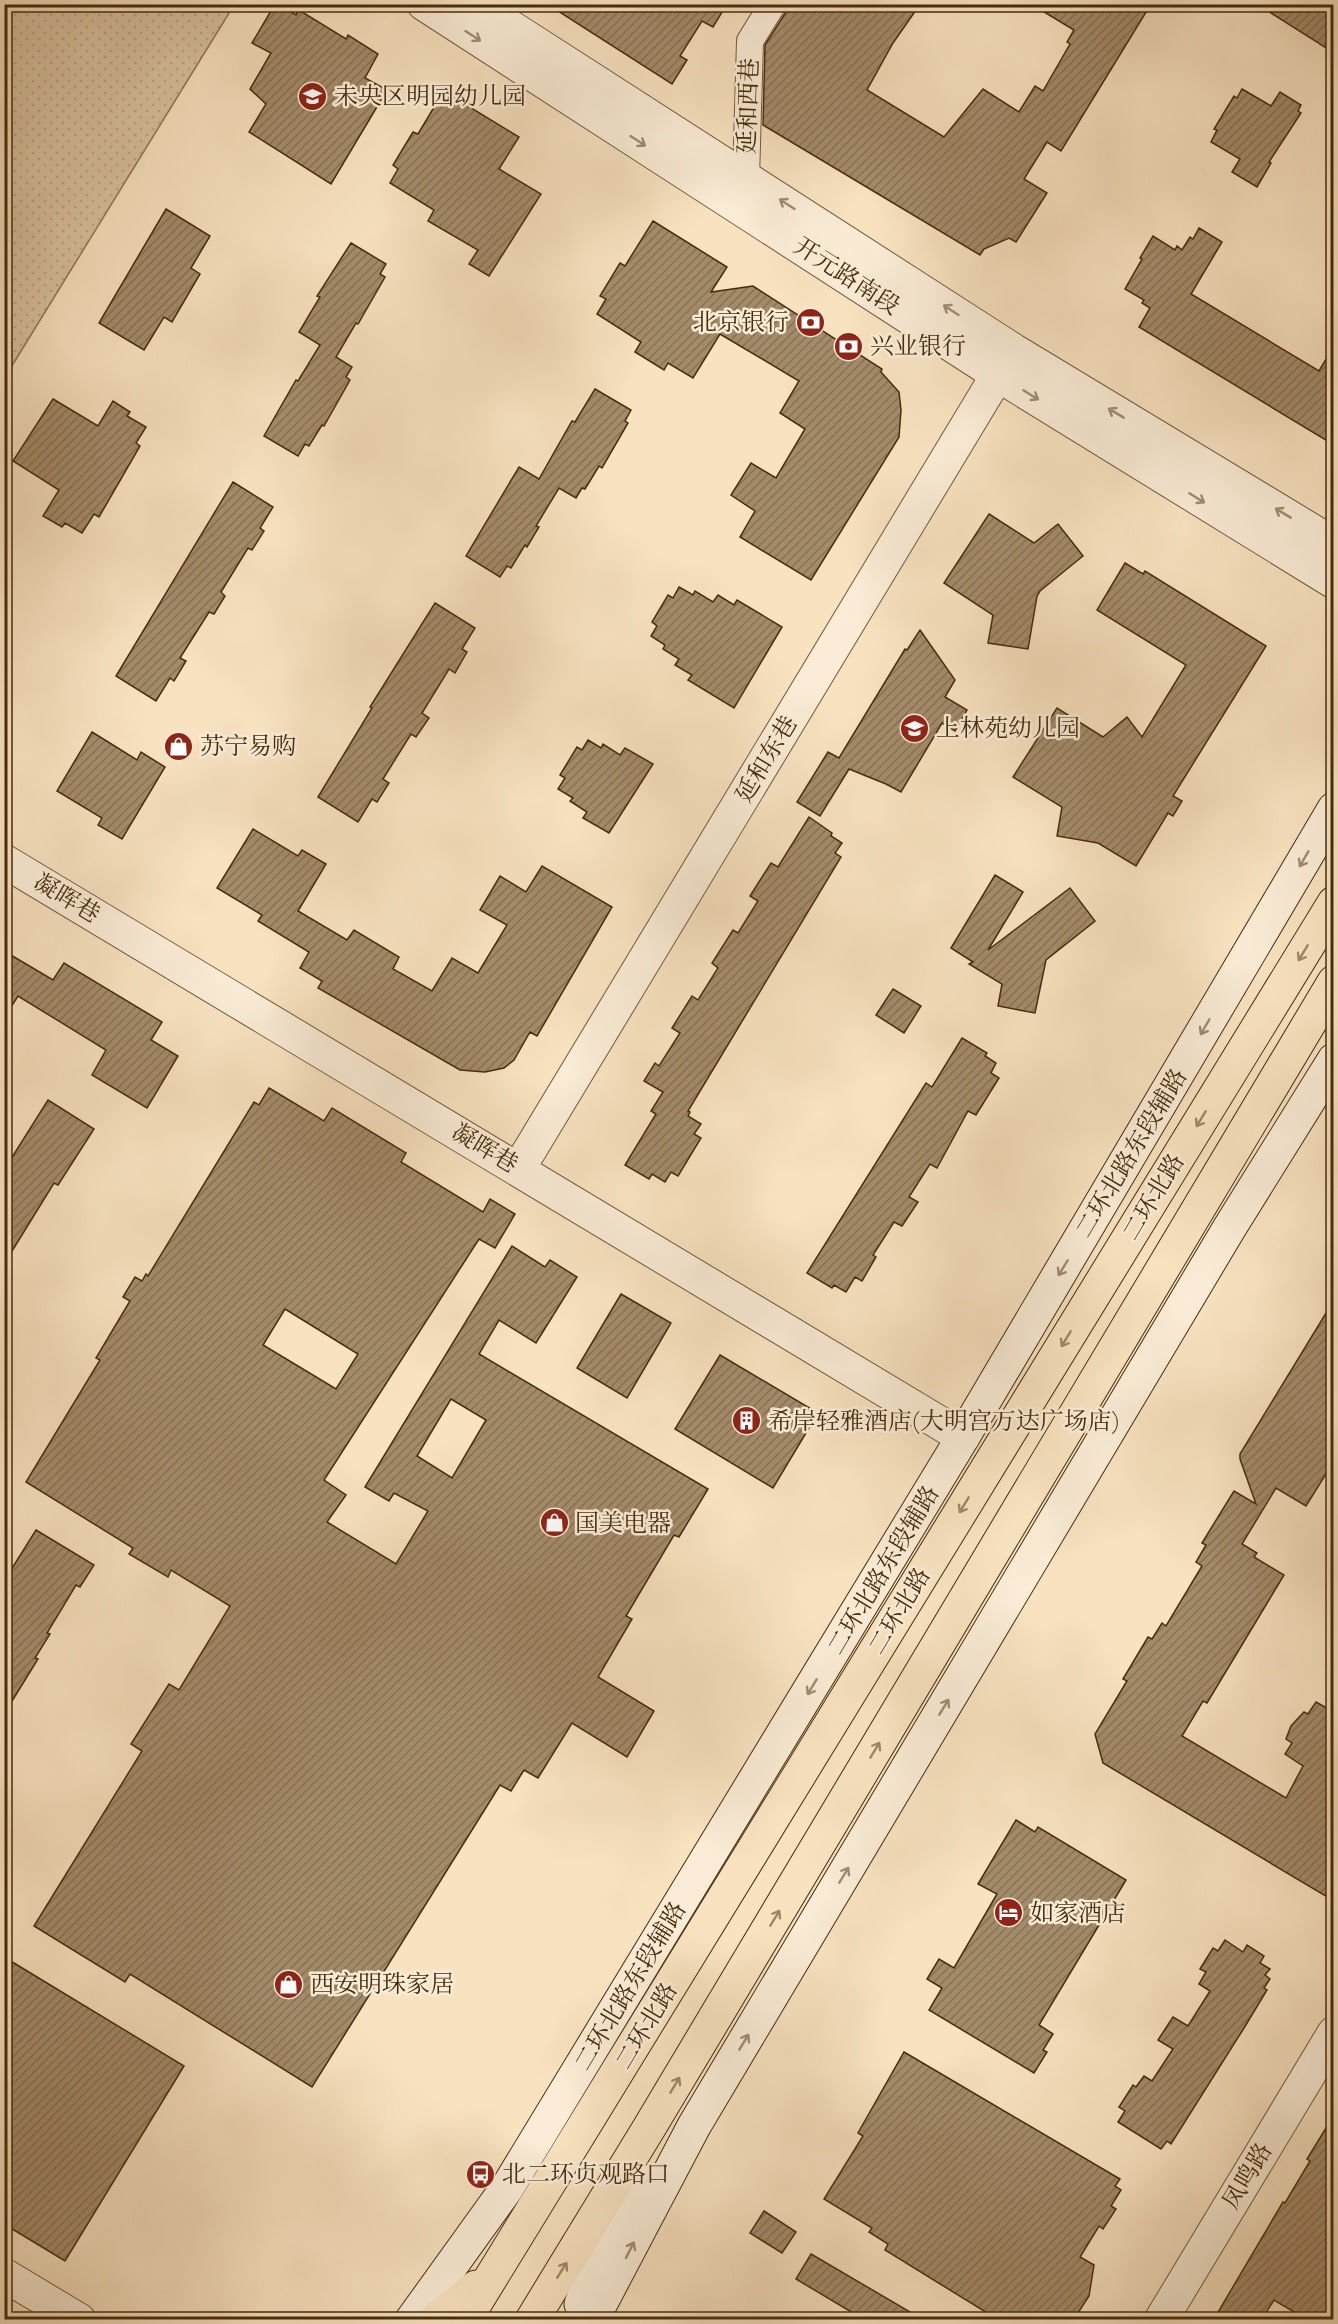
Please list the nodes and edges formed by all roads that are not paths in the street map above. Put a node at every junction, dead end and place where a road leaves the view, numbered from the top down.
1 (424, 4) edge
2 (475, 4) edge
3 (773, 4) edge
4 (746, 178) junction
5 (1005, 362) junction
6 (1334, 544) edge
7 (1334, 582) edge
8 (1334, 809) edge
9 (4, 861) edge
10 (1334, 903) edge
11 (1334, 982) edge
12 (1334, 1060) edge
13 (519, 1168) junction
14 (963, 1437) junction
15 (1334, 2033) edge
16 (650, 2128) junction
17 (494, 2273) junction
18 (4, 2275) edge
19 (79, 2319) edge
20 (412, 2319) edge
21 (435, 2319) edge
22 (465, 2319) edge
23 (532, 2319) edge
24 (575, 2319) edge
25 (592, 2319) edge
26 (1161, 2319) edge

1 -> 5 street, 开元路南段
2 - 4 street, 开元路南段
3 - 4 street, 延和西巷
5 -> 4 street, 开元路南段
6 -> 5 street, 开元路南段
5 -> 7 street, 开元路南段
5 - 13 street, 延和东巷
8 -> 14 street, 二环北路东段辅路
9 - 13 street, 凝晖巷
10 -> 17 highway, 二环北路
16 -> 11 highway, 二环北路
25 -> 12 street
13 - 14 street, 凝晖巷
14 -> 20 street, 二环北路东段辅路
15 - 26 street, 凤鸣路
23 -> 16 highway, 二环北路
16 - 24 street
17 - 21 highway
17 - 22 highway, 二环北路
18 - 19 street

